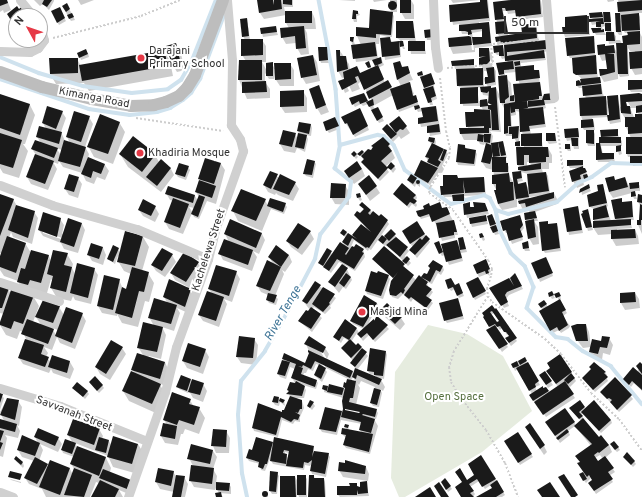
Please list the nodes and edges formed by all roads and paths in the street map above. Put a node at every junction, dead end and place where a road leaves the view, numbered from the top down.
1 (20, 0) edge
2 (180, 0) edge
3 (223, 0) edge
4 (227, 0) edge
5 (433, 0) edge
6 (546, 0) edge
7 (26, 8) edge
8 (48, 39) edge
9 (549, 39) junction
10 (38, 48) edge
11 (0, 51) edge
12 (438, 68) junction
13 (0, 72) edge
14 (554, 98) joint
15 (130, 118) dead end
16 (236, 134) junction
17 (0, 184) edge
18 (564, 187) dead end
19 (208, 259) junction
20 (0, 282) edge
21 (488, 296) junction
22 (59, 301) dead end
23 (0, 388) edge
24 (147, 441) junction
25 (642, 451) edge
26 (0, 492) edge
27 (13, 497) edge
28 (128, 497) edge
29 (518, 497) edge

1 - 7 street
2 - 8 path
3 - 13 street, Kimanga Road
4 - 16 street, Kachelewa Street
5 - 12 street
6 - 9 street
9 - 12 path
9 - 14 street
10 - 11 street
12 - 21 path
14 - 18 path
15 - 16 path
16 - 19 street, Kachelewa Street
17 - 19 street
19 - 24 street, Kachelewa Street
20 - 22 street
21 - 25 path
21 - 29 path
23 - 24 street, Savvanah Street
24 - 28 street, Kachelewa Street
26 - 27 street

